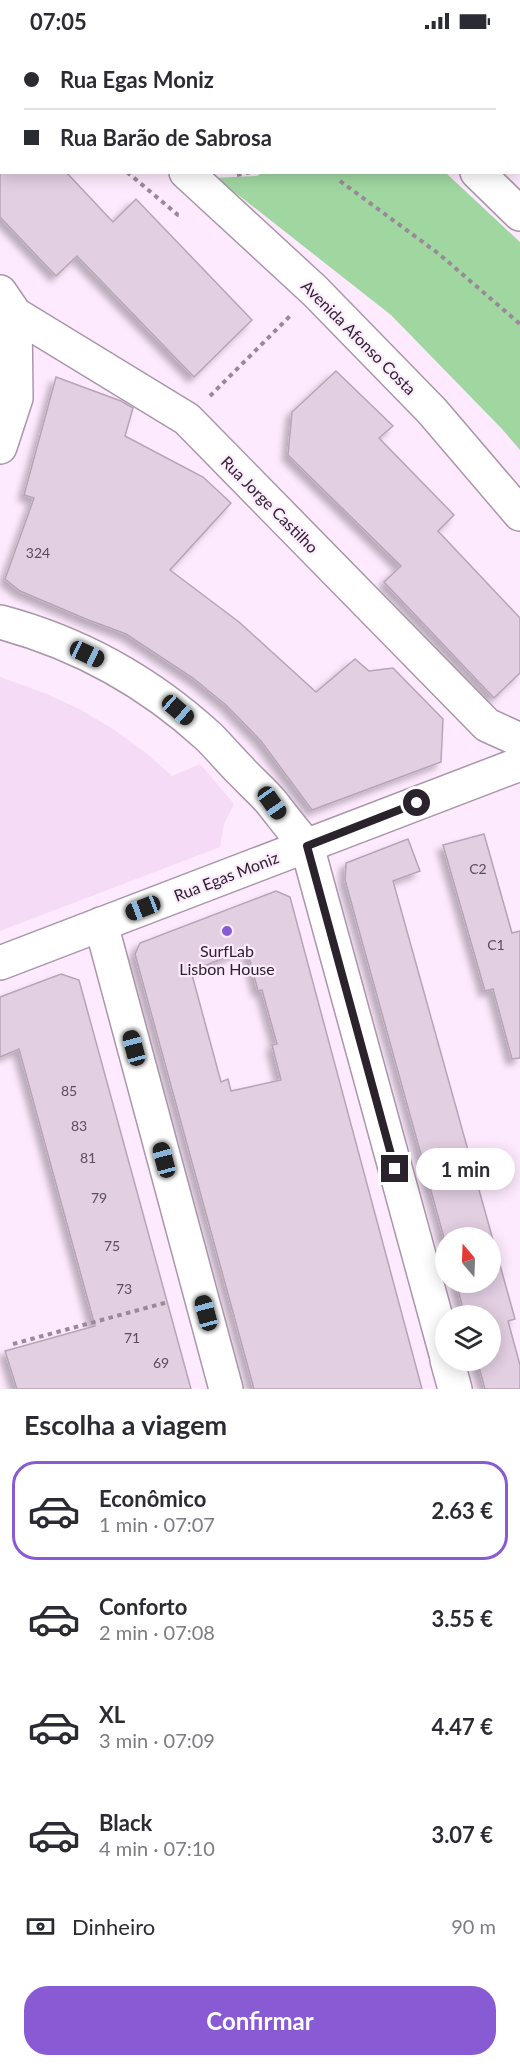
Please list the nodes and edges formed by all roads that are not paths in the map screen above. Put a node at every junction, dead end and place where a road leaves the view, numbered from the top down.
1 (188, 174) edge
2 (479, 174) edge
3 (520, 214) edge
4 (8, 303) edge
5 (52, 336) junction
6 (16, 398) junction
7 (0, 447) edge
8 (520, 514) edge
9 (0, 622) edge
10 (520, 740) edge
11 (520, 764) edge
12 (307, 846) junction
13 (101, 924) junction
14 (0, 963) edge
15 (435, 1314) edge
16 (450, 1371) edge
17 (226, 1389) edge
18 (455, 1389) edge

1 - 8 street, Avenida Afonso Costa
2 - 3 street
4 - 5 street, Rua Jorge Castilho
4 - 6 street
5 - 6 street
5 - 10 street, Rua Jorge Castilho
6 - 7 street
9 - 12 street
11 - 12 street, Rua Egas Moniz
12 - 13 street, Rua Egas Moniz
12 - 15 street
13 - 14 street, Rua Egas Moniz
13 - 17 street
16 - 18 street

